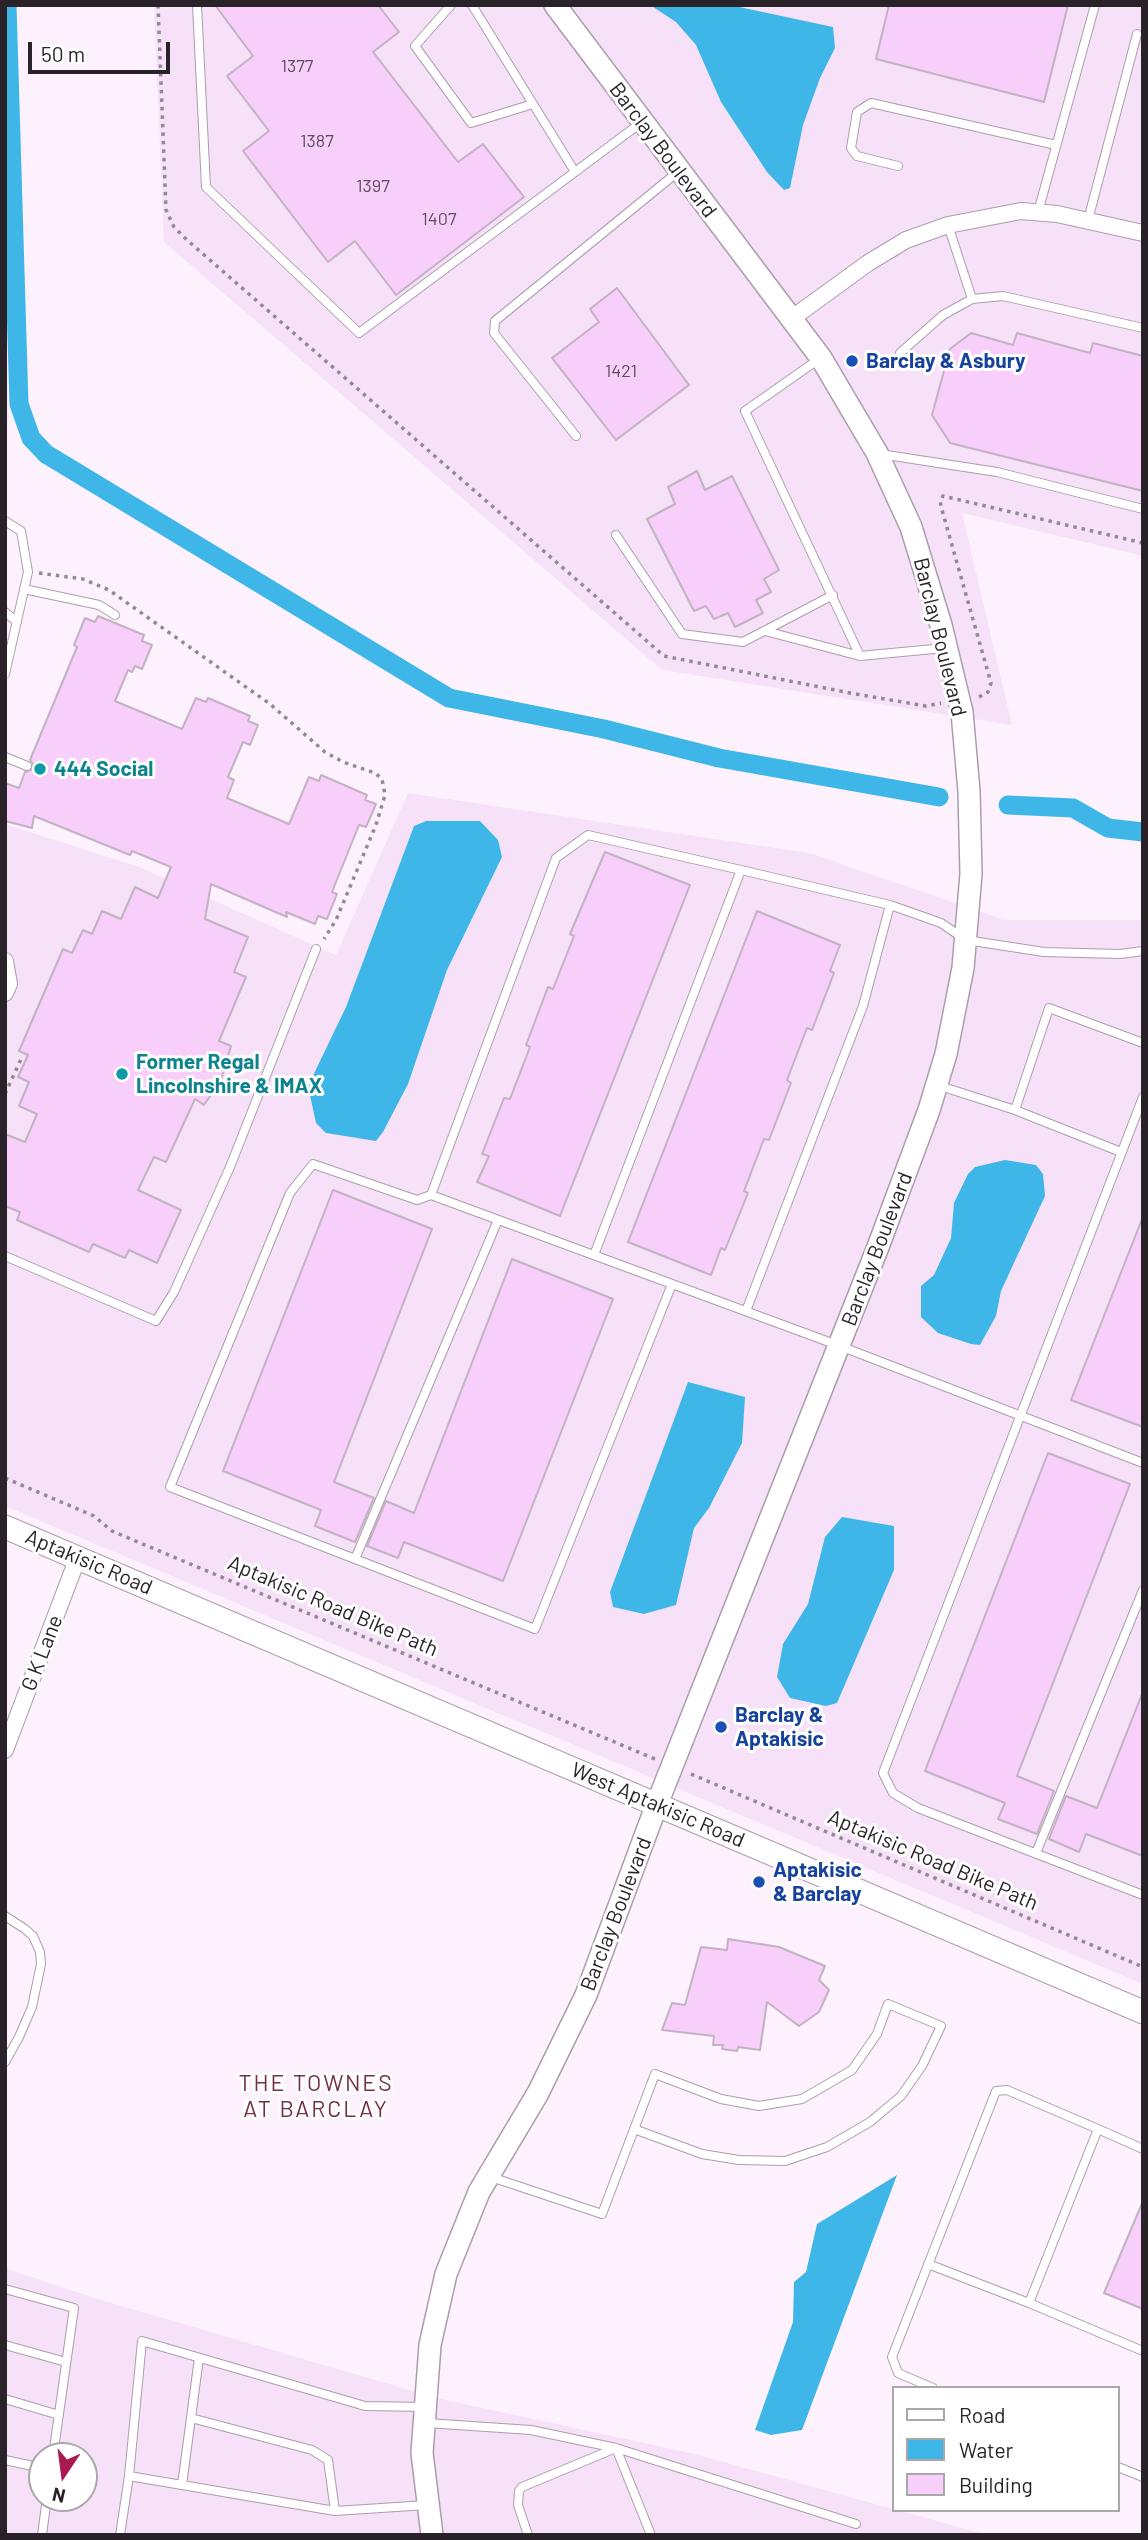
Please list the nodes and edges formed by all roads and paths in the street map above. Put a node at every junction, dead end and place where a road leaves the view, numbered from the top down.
1 (158, 5) edge
2 (197, 5) edge
3 (451, 5) edge
4 (472, 5) edge
5 (555, 5) edge
6 (1095, 5) edge
7 (1137, 34) dead end
8 (533, 104) junction
9 (642, 122) junction
10 (1056, 145) junction
11 (898, 166) dead end
12 (679, 171) junction
13 (575, 172) junction
14 (1038, 212) junction
15 (1088, 220) junction
16 (948, 225) junction
17 (1142, 232) edge
18 (972, 299) junction
19 (791, 319) junction
20 (1143, 328) edge
21 (900, 353) dead end
22 (821, 358) junction
23 (576, 436) dead end
24 (877, 453) junction
25 (1143, 509) edge
26 (5, 521) edge
27 (616, 535) dead end
28 (1143, 543) edge
29 (28, 572) junction
30 (24, 589) junction
31 (833, 595) junction
32 (5, 612) edge
33 (115, 615) dead end
34 (17, 622) junction
35 (765, 631) junction
36 (947, 648) junction
37 (860, 656) junction
38 (5, 674) edge
39 (979, 697) dead end
40 (943, 703) dead end
41 (5, 757) edge
42 (27, 766) dead end
43 (741, 870) junction
44 (890, 905) junction
45 (966, 940) junction
46 (316, 949) joint
47 (1143, 951) edge
48 (5, 961) edge
49 (5, 993) edge
50 (1143, 1043) edge
51 (22, 1057) dead end
52 (937, 1085) junction
53 (5, 1094) edge
54 (1143, 1097) edge
55 (1015, 1110) junction
56 (1121, 1152) junction
57 (431, 1195) junction
58 (498, 1220) junction
59 (594, 1255) junction
60 (5, 1256) edge
61 (672, 1284) junction
62 (746, 1311) junction
63 (840, 1346) junction
64 (1019, 1416) junction
65 (1143, 1463) edge
66 (5, 1478) edge
67 (5, 1527) edge
68 (78, 1557) junction
69 (355, 1559) junction
70 (1143, 1590) edge
71 (172, 1599) joint
72 (5, 1750) edge
73 (652, 1758) dead end
74 (710, 1783) dead end
75 (657, 1804) junction
76 (1036, 1853) junction
77 (1143, 1895) edge
78 (5, 1916) edge
79 (1143, 1967) edge
80 (1143, 2012) edge
81 (5, 2062) edge
82 (1098, 2129) junction
83 (634, 2130) junction
84 (1143, 2149) edge
85 (488, 2176) junction
86 (928, 2264) junction
87 (5, 2289) edge
88 (1029, 2303) junction
89 (5, 2345) edge
90 (1143, 2351) edge
91 (200, 2358) junction
92 (66, 2362) junction
93 (929, 2386) edge
94 (5, 2399) edge
95 (59, 2414) junction
96 (425, 2415) junction
97 (191, 2418) junction
98 (55, 2442) edge
99 (616, 2448) junction
100 (5, 2459) edge
101 (28, 2465) edge
102 (1120, 2468) edge
103 (129, 2476) junction
104 (1143, 2477) edge
105 (182, 2485) junction
106 (427, 2505) junction
107 (335, 2511) junction
108 (45, 2512) edge
109 (856, 2524) dead end
110 (42, 2535) edge
111 (120, 2535) edge
112 (432, 2535) edge
113 (527, 2535) edge
114 (651, 2535) edge

1 - 40 path
2 - 13 lane
3 - 8 lane
4 - 8 lane
5 - 9 street, Barclay Boulevard
6 - 10 lane
7 - 15 lane
8 - 13 lane
9 - 12 street, Barclay Boulevard
9 - 13 lane
10 - 11 lane
10 - 14 lane
12 - 19 street, Barclay Boulevard
12 - 23 lane
14 - 15 street
14 - 16 street
15 - 17 street
16 - 18 lane
16 - 19 street
18 - 20 lane
18 - 21 lane
19 - 22 street, Barclay Boulevard
22 - 24 street, Barclay Boulevard
22 - 31 lane
24 - 25 lane
24 - 36 street, Barclay Boulevard
26 - 29 lane
27 - 35 lane
28 - 39 path
29 - 30 lane
29 - 46 path
30 - 33 lane
30 - 34 lane
31 - 35 lane
31 - 37 lane
32 - 34 lane
34 - 38 lane
35 - 37 lane
36 - 37 lane
36 - 45 street, Barclay Boulevard
41 - 42 lane
43 - 44 lane
43 - 57 lane
43 - 59 lane
44 - 45 lane
44 - 62 lane
45 - 47 lane
45 - 52 street, Barclay Boulevard
46 - 60 lane
48 - 49 street
50 - 55 lane
51 - 53 path
52 - 55 lane
52 - 63 street, Barclay Boulevard
54 - 56 lane
55 - 56 lane
56 - 64 lane
57 - 58 lane
57 - 69 lane
58 - 59 lane
58 - 69 lane
59 - 61 lane
61 - 62 lane
61 - 69 lane
62 - 63 lane
63 - 64 lane
63 - 75 street, Barclay Boulevard
64 - 65 lane
64 - 76 lane
66 - 73 path, Aptakisic Road Bike Path
67 - 68 main road, Aptakisic Road
68 - 71 main road, Aptakisic Road
68 - 72 street, G K Lane
70 - 76 lane
71 - 75 main road, West Aptakisic Road
74 - 79 path, Aptakisic Road Bike Path
75 - 80 main road, West Aptakisic Road
75 - 85 street, Barclay Boulevard
76 - 77 lane
78 - 81 lane
82 - 84 lane
82 - 86 lane
82 - 88 lane
83 - 83 lane
83 - 85 lane
85 - 96 street, Barclay Boulevard
86 - 88 lane
86 - 93 lane
87 - 92 lane
88 - 90 lane
89 - 92 lane
91 - 96 lane
91 - 97 lane
91 - 103 lane
92 - 95 lane
94 - 95 lane
95 - 98 lane
96 - 99 lane
96 - 106 street, Barclay Boulevard
97 - 105 lane
97 - 107 lane
99 - 109 lane
99 - 113 lane
99 - 114 lane
100 - 101 lane
102 - 104 lane
103 - 105 lane
103 - 111 lane
105 - 107 lane
106 - 107 lane
106 - 112 street, Barclay Boulevard
108 - 110 lane

